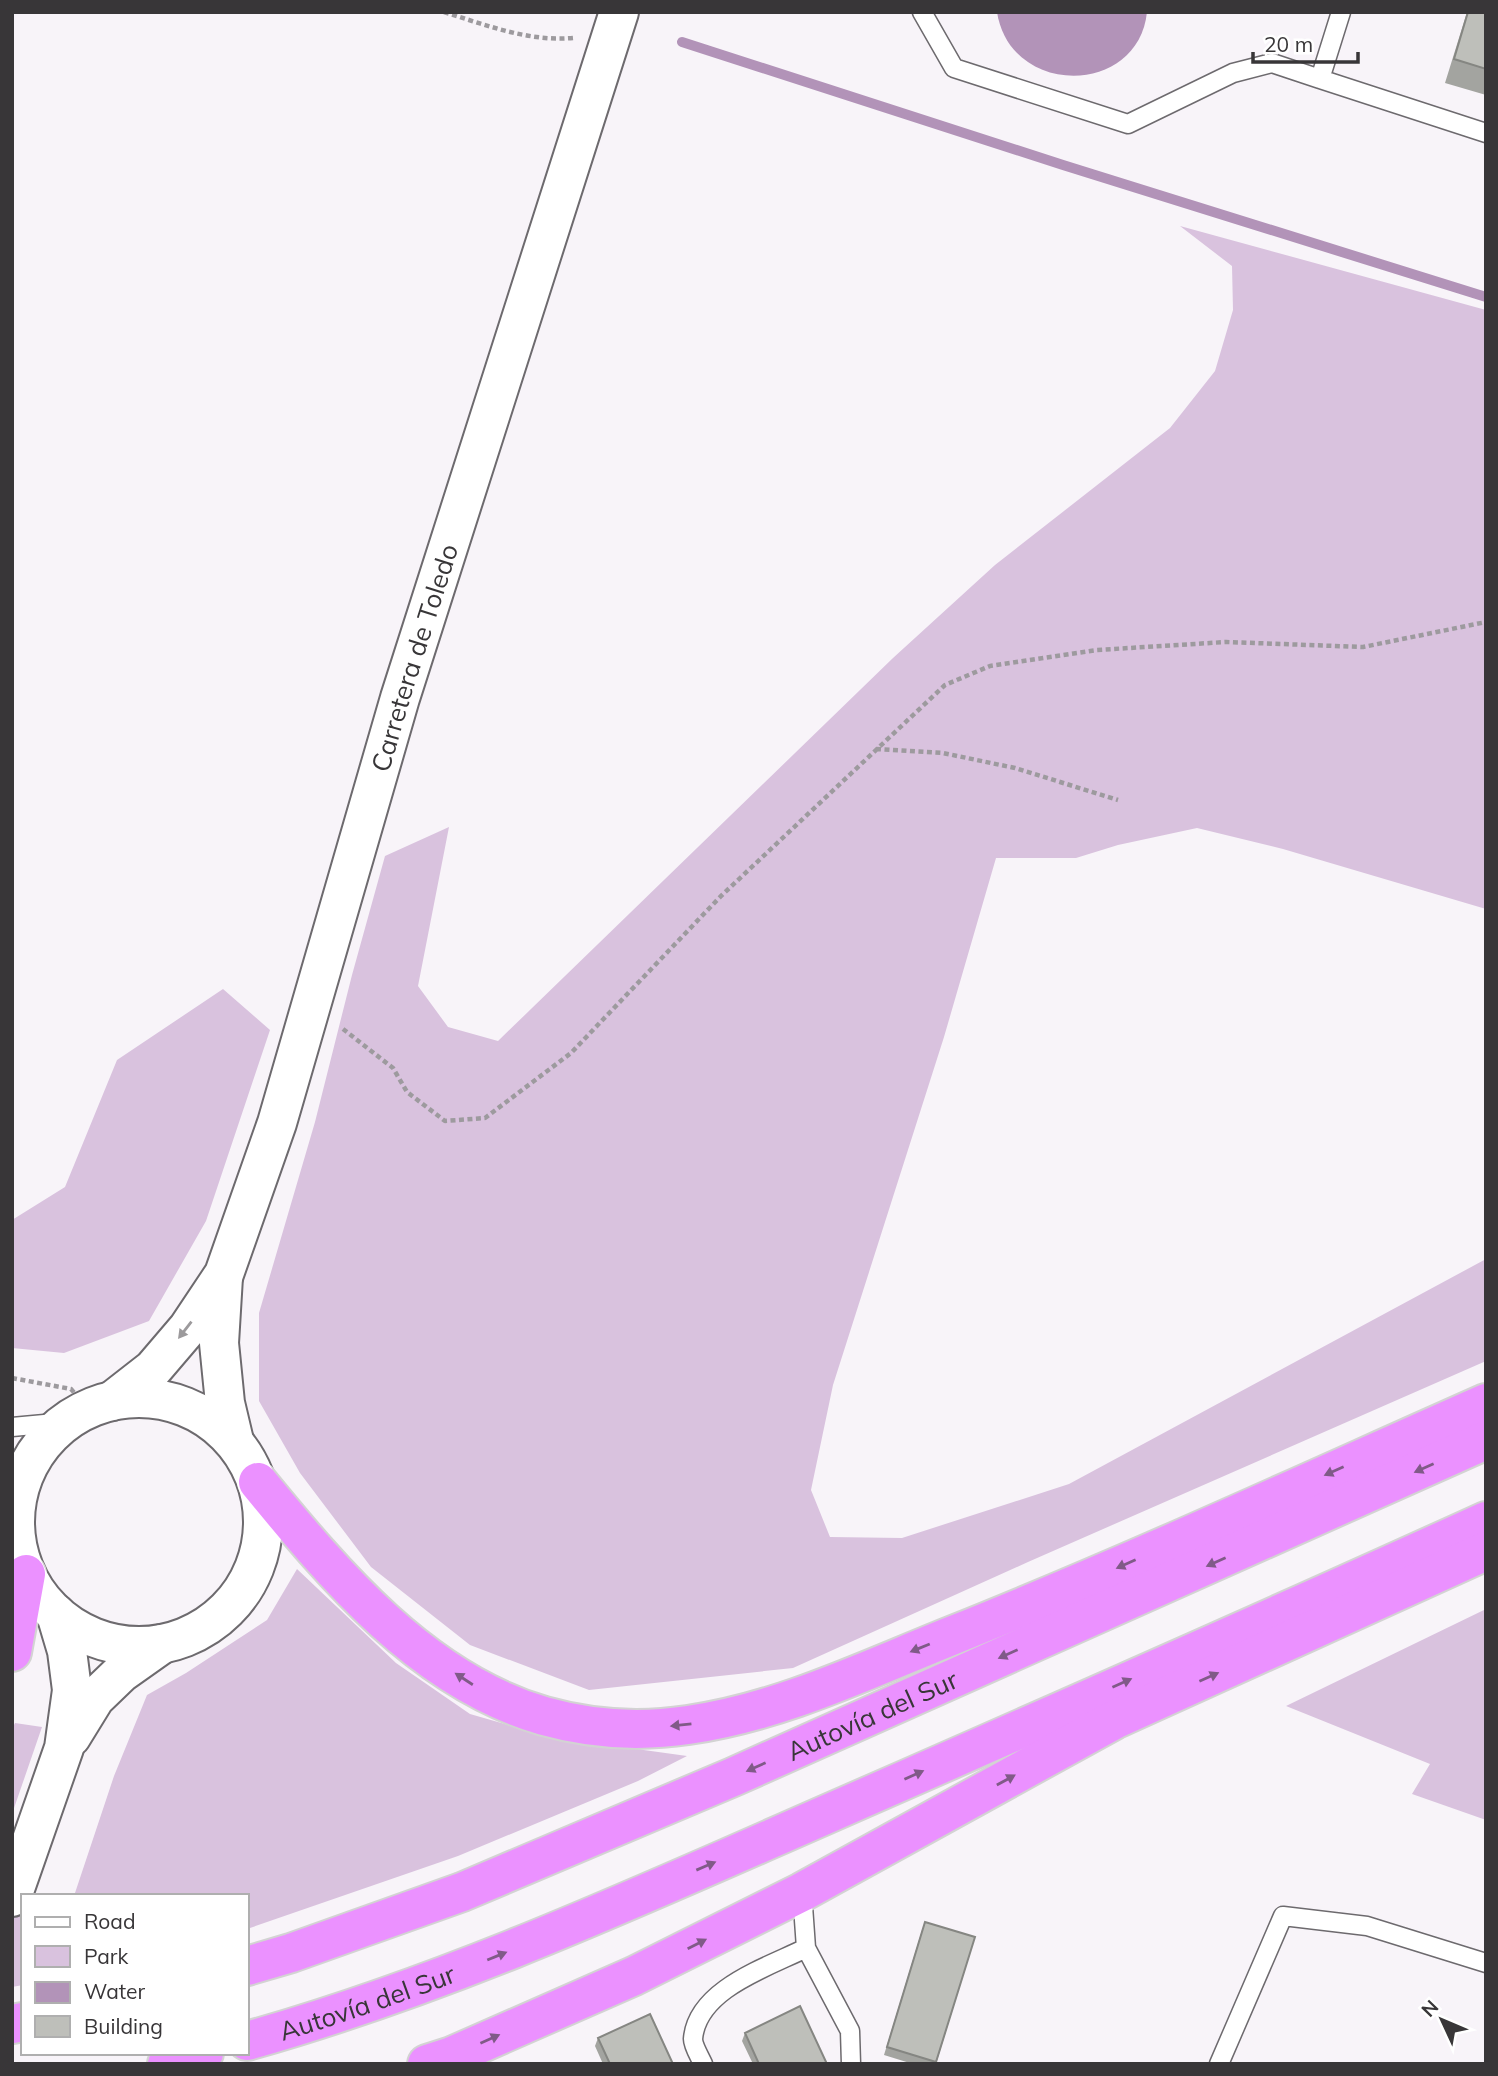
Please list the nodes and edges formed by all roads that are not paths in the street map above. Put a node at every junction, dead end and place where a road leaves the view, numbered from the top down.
1 (922, 12) edge
2 (1341, 12) edge
3 (609, 26) edge
4 (1320, 79) junction
5 (1486, 133) edge
6 (224, 1274) junction
7 (1486, 1403) edge
8 (89, 1410) junction
9 (12, 1427) edge
10 (1486, 1440) edge
11 (234, 1441) junction
12 (258, 1482) junction
13 (13, 1517) edge
14 (1486, 1521) edge
15 (1486, 1551) edge
16 (26, 1574) junction
17 (56, 1614) junction
18 (162, 1644) junction
19 (12, 1652) edge
20 (64, 1748) junction
21 (17, 1883) edge
22 (802, 1892) junction
23 (806, 1948) junction
24 (1486, 1963) edge
25 (248, 1966) edge
26 (248, 2041) edge
27 (197, 2055) edge
28 (167, 2064) edge
29 (427, 2064) edge
30 (703, 2064) edge
31 (851, 2064) edge
32 (1219, 2064) edge

1 - 4 lane
2 - 4 lane
3 - 6 street, Carretera de Toledo
4 - 5 lane
6 -> 8 street, Carretera de Toledo
6 - 11 street, Carretera de Toledo
7 -> 12 highway
8 - 9 lane
8 - 11 street
8 - 13 street
10 -> 25 highway, Autovía del Sur
11 - 12 street
12 - 18 street
13 - 16 street
26 -> 14 highway, Autovía del Sur
22 -> 15 highway
16 - 17 street
16 - 19 highway
17 - 18 street
17 - 20 street
18 - 20 street
20 - 21 street
22 - 23 lane
29 -> 22 highway
23 - 30 lane
23 - 31 lane
24 - 32 lane
27 - 28 highway

